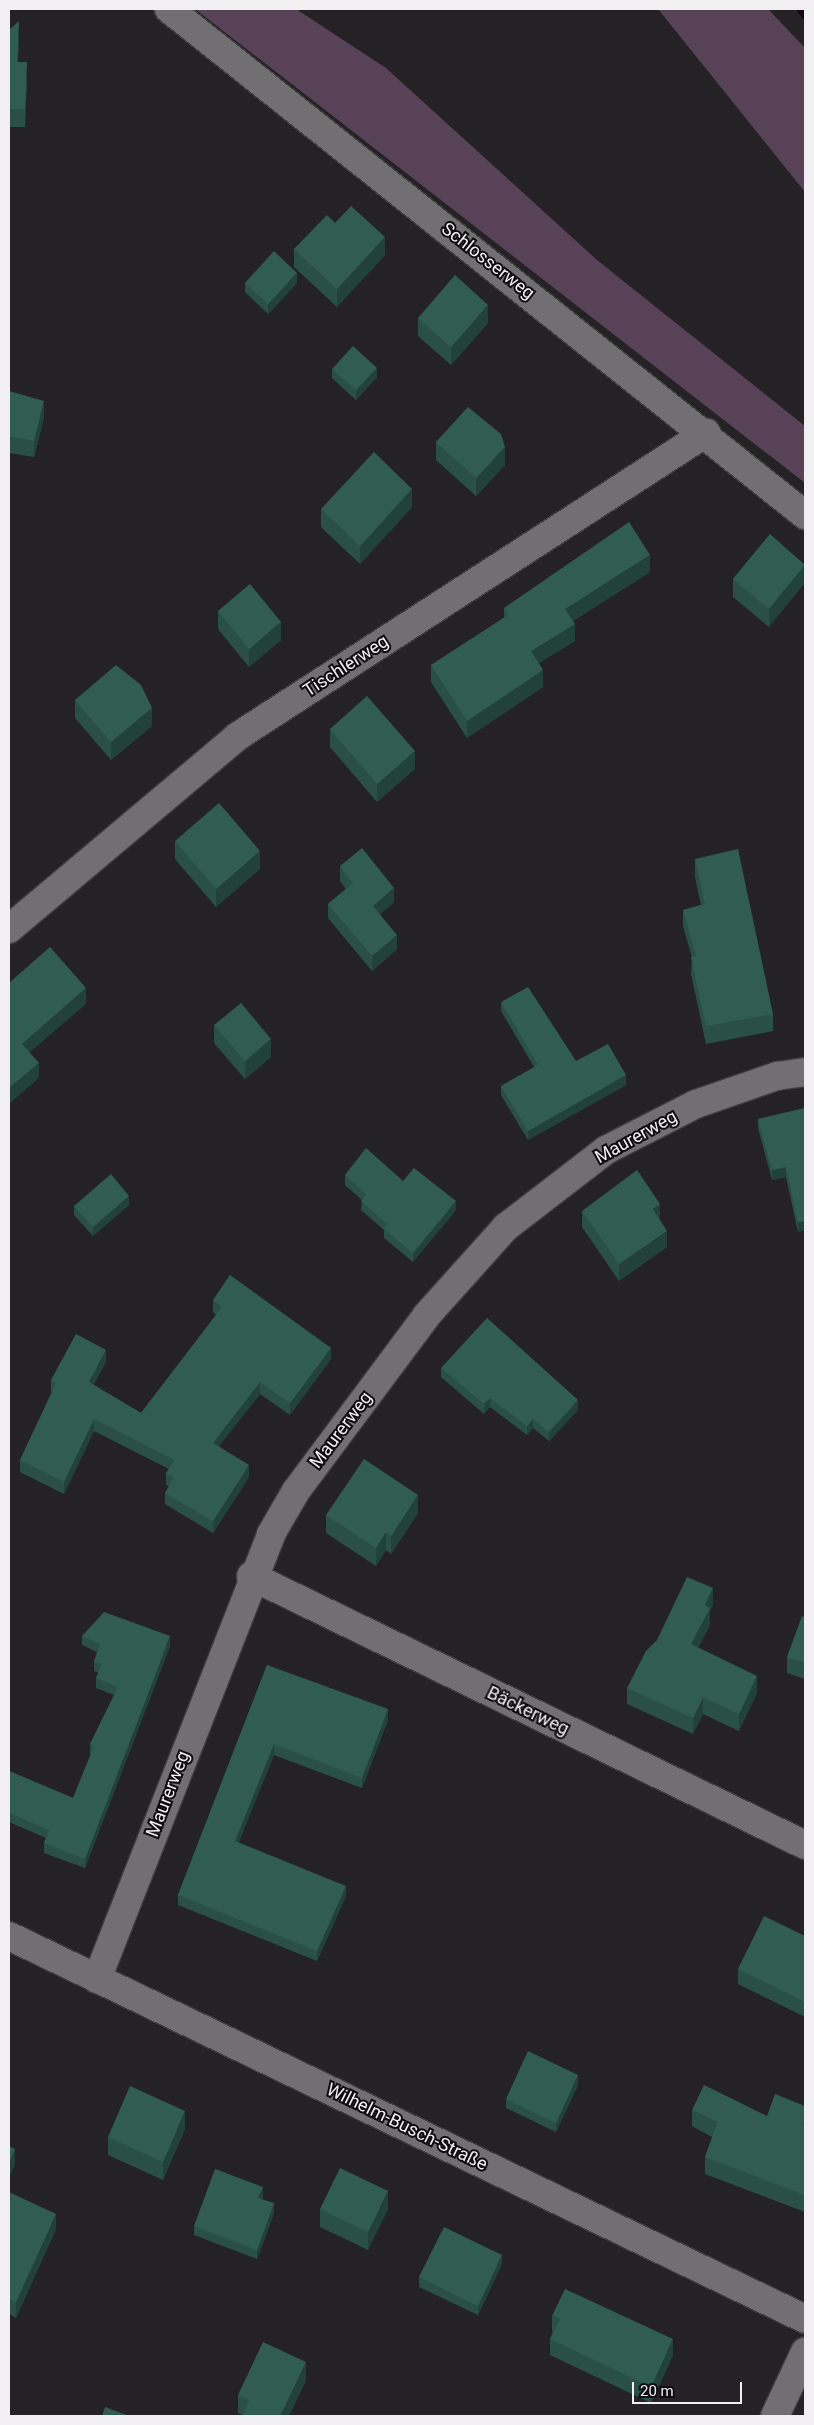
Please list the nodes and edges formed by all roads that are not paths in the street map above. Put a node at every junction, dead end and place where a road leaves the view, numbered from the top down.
1 (169, 9) edge
2 (706, 433) junction
3 (805, 515) edge
4 (9, 929) edge
5 (805, 1072) edge
6 (251, 1576) junction
7 (805, 1845) edge
8 (9, 1936) edge
9 (97, 1979) junction
10 (805, 2319) edge
11 (805, 2352) edge
12 (775, 2416) edge

1 - 2 street, Schlosserweg
2 - 3 street, Schlosserweg
2 - 4 street, Tischlerweg
5 - 6 street, Maurerweg
6 - 7 street, Bäckerweg
6 - 9 street, Maurerweg
8 - 9 street, Wilhelm-Busch-Straße
9 - 10 street, Wilhelm-Busch-Straße
11 - 12 street

